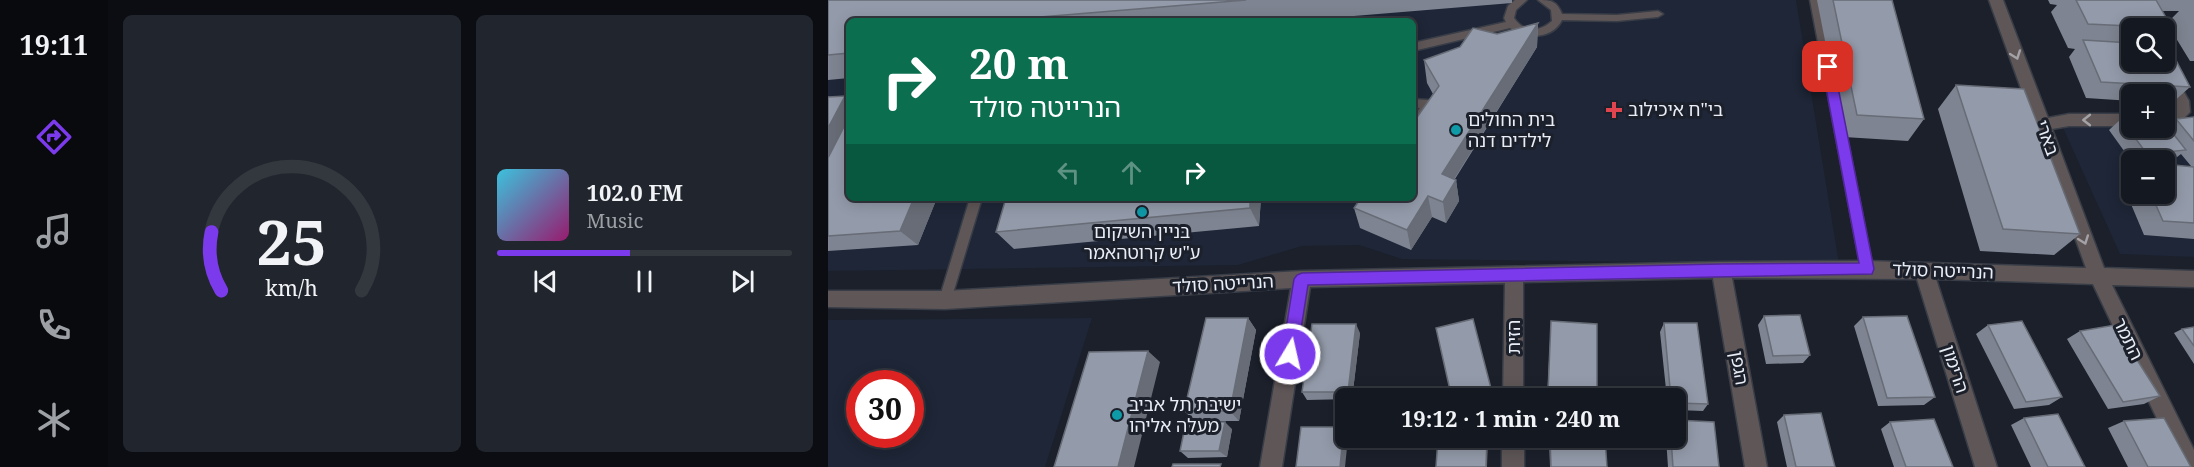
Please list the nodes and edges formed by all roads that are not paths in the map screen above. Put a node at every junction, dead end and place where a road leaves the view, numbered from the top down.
1 (1522, 0) edge
2 (1545, 0) edge
3 (1815, 0) edge
4 (1996, 0) edge
5 (1658, 14) dead end
6 (1558, 17) junction
7 (1511, 24) junction
8 (1416, 46) edge
9 (2175, 88) edge
10 (1416, 103) edge
11 (2175, 117) edge
12 (2121, 120) edge
13 (1416, 122) edge
14 (2042, 125) junction
15 (975, 201) edge
16 (1867, 269) junction
17 (1721, 270) junction
18 (1924, 271) junction
19 (1514, 274) junction
20 (2098, 276) junction
21 (1302, 279) junction
22 (2194, 279) edge
23 (828, 299) edge
24 (945, 300) junction
25 (1513, 388) edge
26 (1513, 448) edge
27 (1271, 467) edge
28 (1513, 467) edge
29 (1756, 467) edge
30 (1986, 467) edge
31 (2191, 467) edge

1 - 7 lane
2 - 6 lane
3 - 16 lane
4 -> 14 street, בארי
5 - 6 lane
6 - 7 lane
7 - 8 lane
9 - 11 street
10 - 13 lane
12 -> 14 street
14 -> 20 street, בארי
15 - 24 lane
16 - 17 street, הנרייטה סולד
16 - 18 street, הנרייטה סולד
17 - 19 street, הנרייטה סולד
17 - 29 street, הגפן
18 - 20 street, הנרייטה סולד
18 - 30 street, הרימון
19 - 21 street, הנרייטה סולד
19 - 25 street, הזית
20 - 22 street, הנרייטה סולד
20 - 31 street, התמר
21 - 24 street, הנרייטה סולד
21 - 27 street
23 - 24 street, הנרייטה סולד
26 - 28 street

